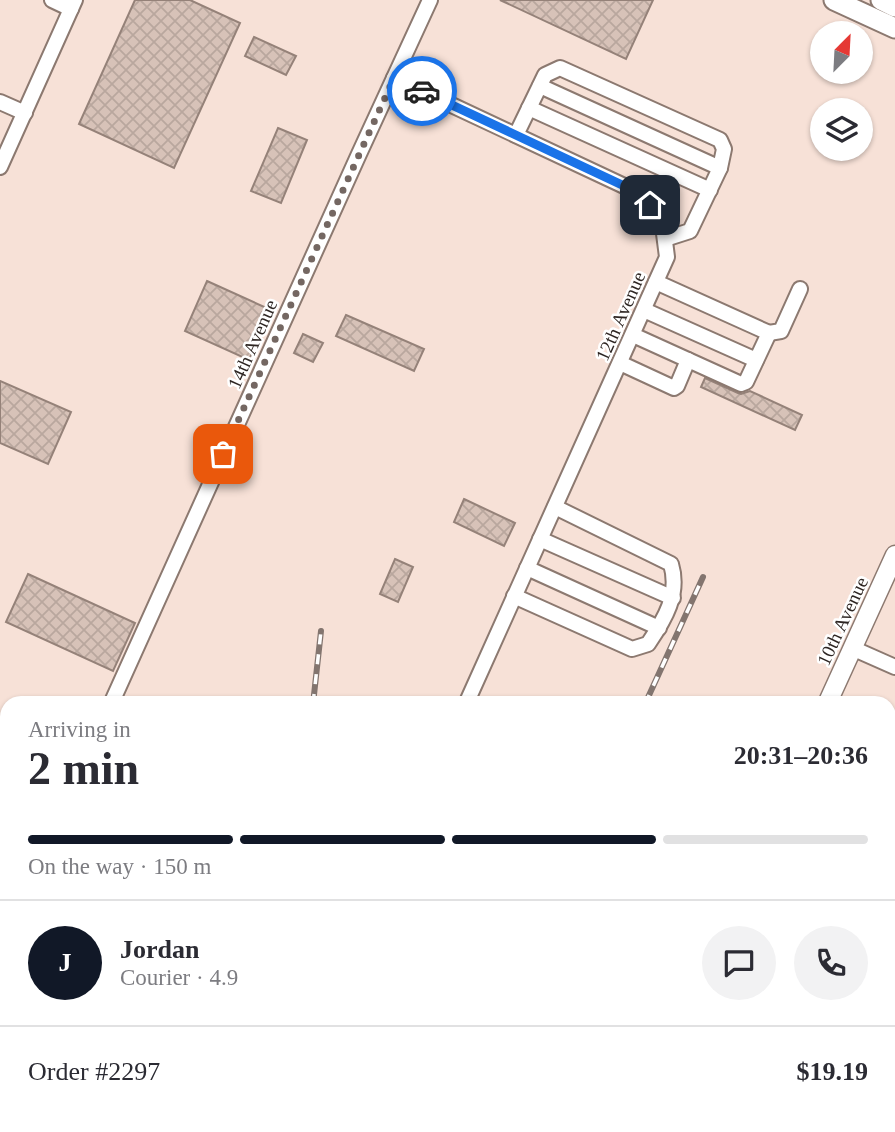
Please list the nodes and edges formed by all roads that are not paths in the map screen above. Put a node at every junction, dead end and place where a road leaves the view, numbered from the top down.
1 (52, 0) edge
2 (430, 0) edge
3 (834, 0) edge
4 (881, 0) edge
5 (73, 4) edge
6 (895, 6) edge
7 (895, 27) edge
8 (394, 78) junction
9 (540, 86) junction
10 (0, 102) edge
11 (529, 108) junction
12 (24, 113) junction
13 (516, 135) junction
14 (0, 167) edge
15 (720, 168) junction
16 (710, 190) junction
17 (665, 239) junction
18 (656, 282) junction
19 (800, 289) dead end
20 (644, 310) junction
21 (769, 332) junction
22 (633, 335) junction
23 (688, 360) junction
24 (756, 360) junction
25 (620, 363) junction
26 (555, 508) junction
27 (540, 539) junction
28 (895, 555) edge
29 (527, 568) junction
30 (514, 596) junction
31 (673, 598) junction
32 (659, 628) junction
33 (852, 648) junction
34 (895, 667) edge
35 (115, 696) edge
36 (470, 696) edge
37 (831, 696) edge

1 - 5 street
2 - 8 street, 14th Avenue
3 - 7 highway
4 - 6 highway
5 - 12 street
8 - 13 street
8 - 35 street, 14th Avenue
9 - 11 street
9 - 15 street
9 - 15 street
10 - 12 street
11 - 13 street
11 - 16 street
12 - 14 street
13 - 17 street
15 - 16 street
16 - 17 street
17 - 18 street, 12th Avenue
18 - 20 street, 12th Avenue
18 - 21 street
19 - 21 street
20 - 22 street, 12th Avenue
20 - 24 street
21 - 24 street
22 - 23 street
22 - 25 street, 12th Avenue
23 - 24 street
23 - 25 street
25 - 26 street, 12th Avenue
26 - 27 street, 12th Avenue
26 - 31 street
27 - 29 street, 12th Avenue
27 - 31 street
28 - 33 main road, 10th Avenue
29 - 30 street, 12th Avenue
29 - 32 street
30 - 32 street
30 - 36 street, 12th Avenue
31 - 32 street
33 - 34 street
33 - 37 main road, 10th Avenue

